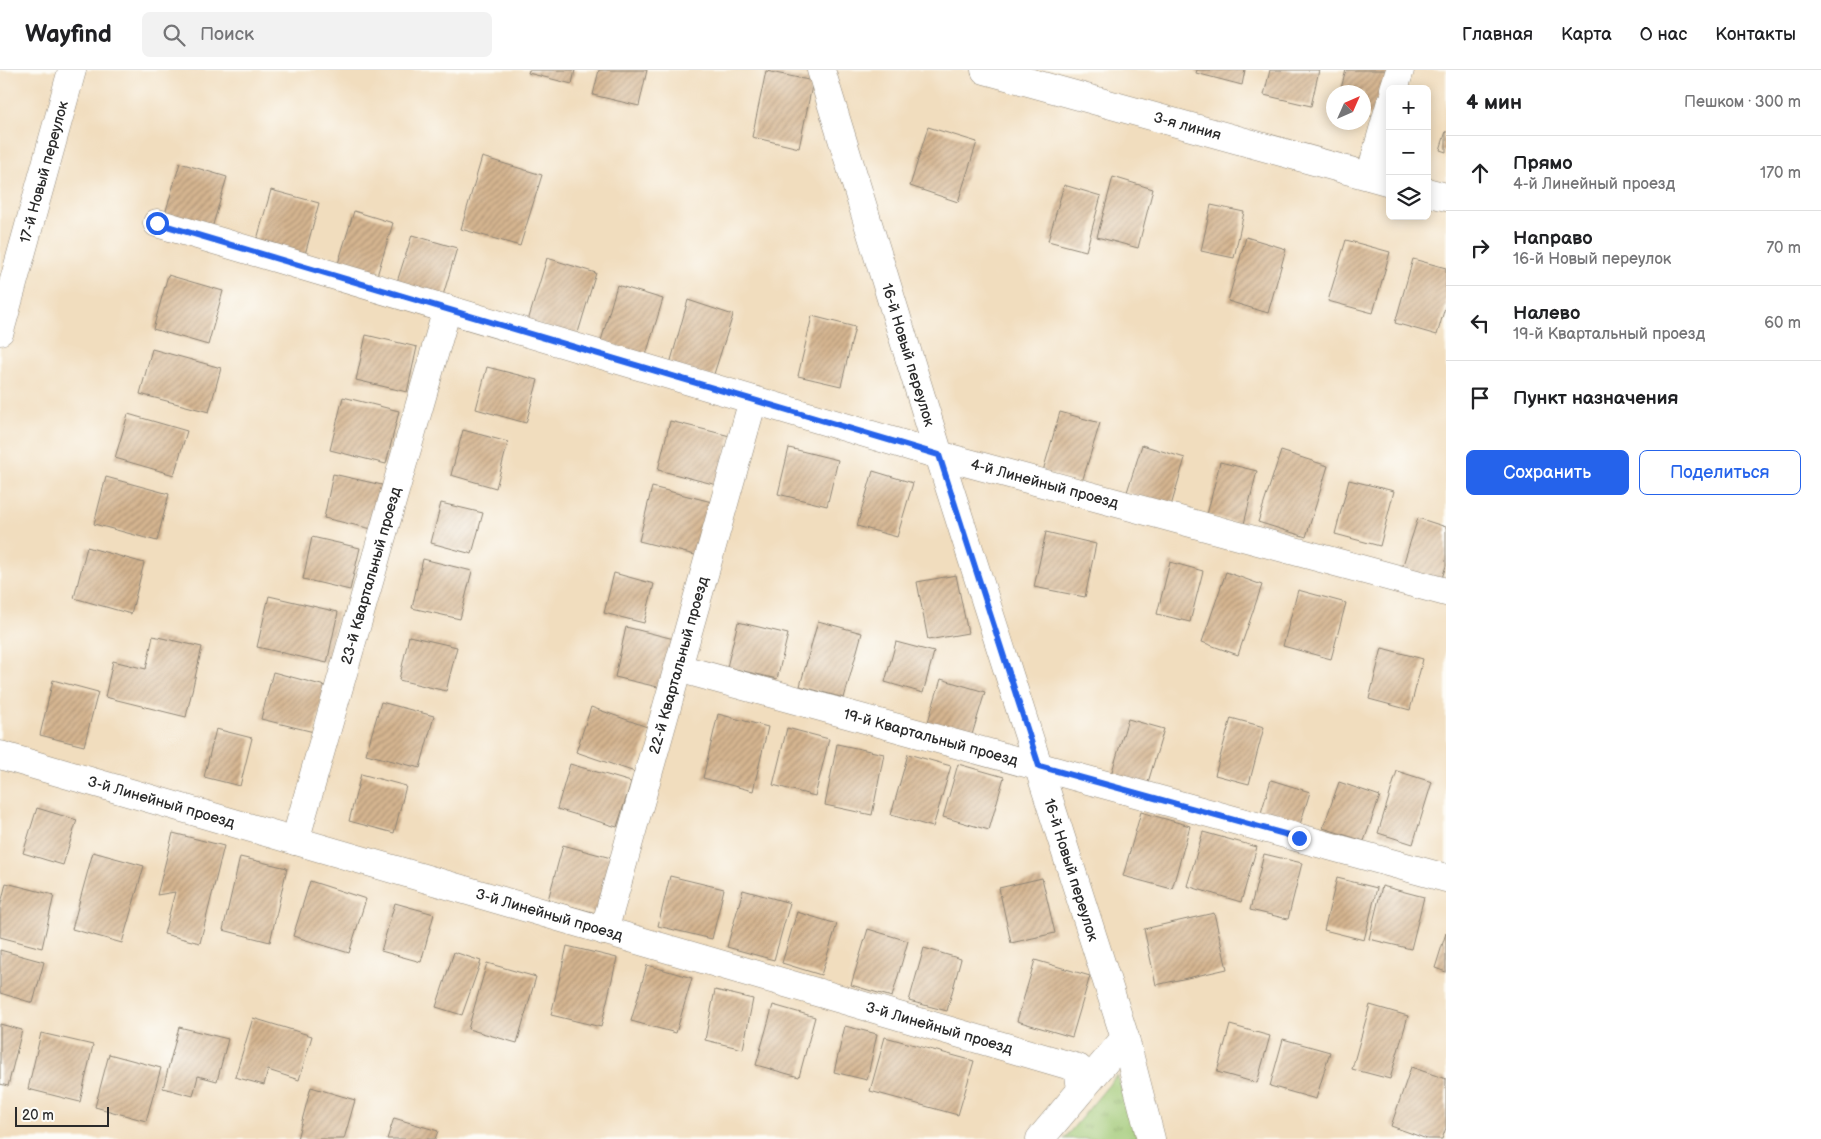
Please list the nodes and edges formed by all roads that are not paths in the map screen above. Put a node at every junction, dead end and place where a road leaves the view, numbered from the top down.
1 (72, 70) edge
2 (821, 70) edge
3 (985, 70) edge
4 (1400, 70) edge
5 (1395, 85) edge
6 (1387, 130) edge
7 (1380, 179) edge
8 (1431, 193) edge
9 (1446, 197) edge
10 (157, 223) dead end
11 (447, 309) junction
12 (0, 331) edge
13 (753, 400) junction
14 (939, 455) junction
15 (1446, 592) edge
16 (678, 668) junction
17 (0, 755) edge
18 (1039, 766) junction
19 (295, 841) junction
20 (1446, 878) edge
21 (604, 931) junction
22 (1125, 1038) junction
23 (1081, 1089) junction
24 (1040, 1139) edge
25 (1151, 1139) edge

1 - 12 street, 17-й Новый переулок
2 - 14 street, 16-й Новый переулок
3 - 7 street, 3-я линия
4 - 5 street
6 - 7 street
8 - 9 street
10 - 11 street, 4-й Линейный проезд
11 - 13 street, 4-й Линейный проезд
11 - 19 street, 23-й Квартальный проезд
13 - 14 street, 4-й Линейный проезд
13 - 16 street, 22-й Квартальный проезд
14 - 15 street, 4-й Линейный проезд
14 - 18 street, 16-й Новый переулок
16 - 18 street, 19-й Квартальный проезд
16 - 21 street, 22-й Квартальный проезд
17 - 19 street, 3-й Линейный проезд
18 - 20 street, 19-й Квартальный проезд
18 - 22 street, 16-й Новый переулок
19 - 21 street, 3-й Линейный проезд
21 - 23 street, 3-й Линейный проезд
22 - 23 street
22 - 25 street, 16-й Новый переулок
23 - 24 street

